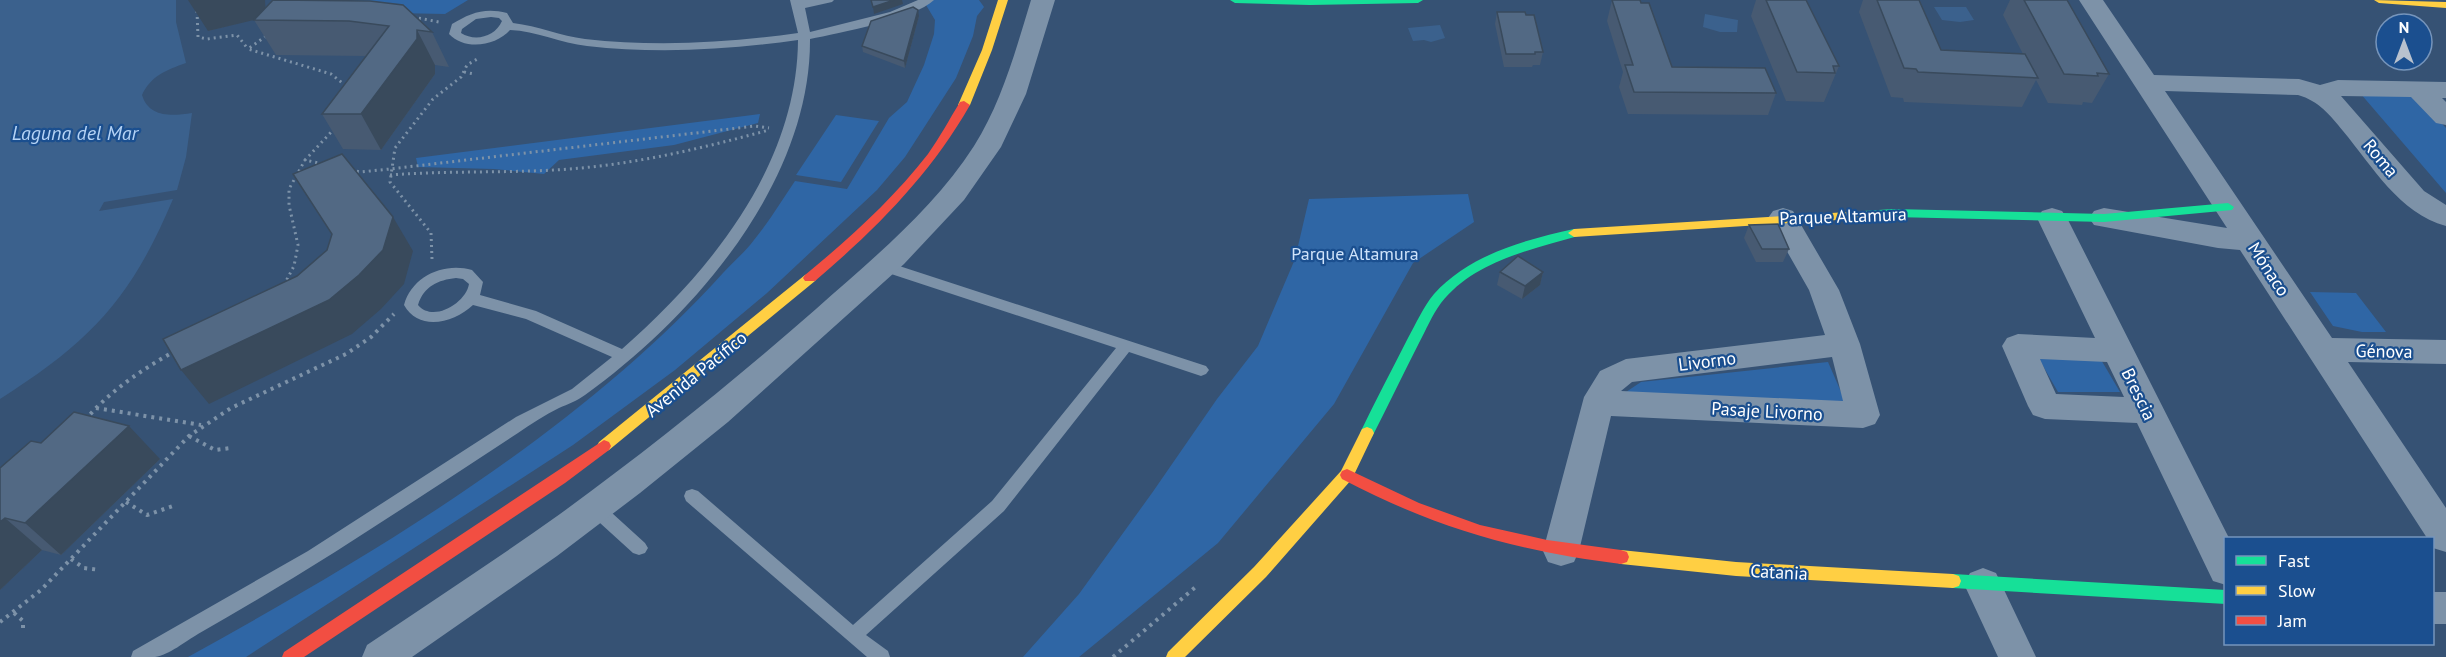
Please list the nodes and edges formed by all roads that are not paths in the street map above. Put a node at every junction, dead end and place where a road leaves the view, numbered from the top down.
1 (828, 0) edge
2 (928, 0) edge
3 (1003, 0) edge
4 (1043, 0) edge
5 (1235, 0) edge
6 (1418, 0) edge
7 (2091, 0) edge
8 (2379, 0) edge
9 (2441, 0) edge
10 (797, 3) edge
11 (2446, 5) edge
12 (507, 26) junction
13 (805, 35) junction
14 (2146, 83) junction
15 (2418, 89) junction
16 (2446, 90) edge
17 (2320, 93) junction
18 (2446, 117) edge
19 (2228, 207) junction
20 (885, 212) junction
21 (2446, 216) edge
22 (1783, 218) junction
23 (2052, 218) junction
24 (2104, 218) junction
25 (922, 227) junction
26 (2250, 240) junction
27 (884, 266) junction
28 (472, 299) dead end
29 (1844, 345) junction
30 (1125, 347) junction
31 (2322, 350) junction
32 (2118, 351) junction
33 (2446, 352) edge
34 (624, 356) junction
35 (1201, 370) dead end
36 (1598, 403) junction
37 (2147, 411) junction
38 (1347, 475) junction
39 (560, 479) junction
40 (692, 496) dead end
41 (595, 508) junction
42 (2446, 537) edge
43 (639, 548) dead end
44 (1561, 551) junction
45 (2224, 566) edge
46 (1983, 584) junction
47 (2224, 597) edge
48 (852, 636) junction
49 (141, 657) edge
50 (291, 657) edge
51 (381, 657) edge
52 (881, 657) edge
53 (1174, 657) edge
54 (2017, 657) edge

1 - 10 lane
2 - 13 lane
3 - 20 street, Avenida Pacífico
4 - 25 street
5 - 6 street
7 - 14 street, Mónaco
8 - 11 street
9 - 11 street
10 - 13 lane
12 - 12 lane
12 - 13 lane
13 - 34 lane
14 - 17 street, Roma
14 - 19 street, Mónaco
15 - 16 street, Roma
15 - 17 street, Roma
15 - 18 street
17 - 21 street, Roma
19 - 24 street, Parque Altamura
19 - 26 street, Mónaco
20 - 25 street
20 - 39 street, Avenida Pacífico
22 - 23 street, Parque Altamura
22 - 29 street
22 - 38 street, Parque Altamura
23 - 24 street, Parque Altamura
23 - 32 street, Brescia
24 - 26 street, Parque Altamura
25 - 27 street
26 - 31 street, Mónaco
27 - 30 lane
27 - 41 street
28 - 34 lane
29 - 36 street, Livorno
29 - 36 street, Pasaje Livorno
30 - 35 lane
30 - 48 lane
31 - 33 street, Génova
31 - 42 street, Mónaco
32 - 37 street, Brescia
32 - 37 street
34 - 49 lane
36 - 44 street, Livorno
37 - 45 street, Brescia
38 - 44 street, Catania
38 - 53 street, Parque Altamura
39 - 41 street
39 - 50 street, Avenida Pacífico
40 - 48 lane
41 - 43 lane
41 - 51 street
44 - 46 street, Catania
46 - 47 street, Catania
46 - 54 street
48 - 52 lane

